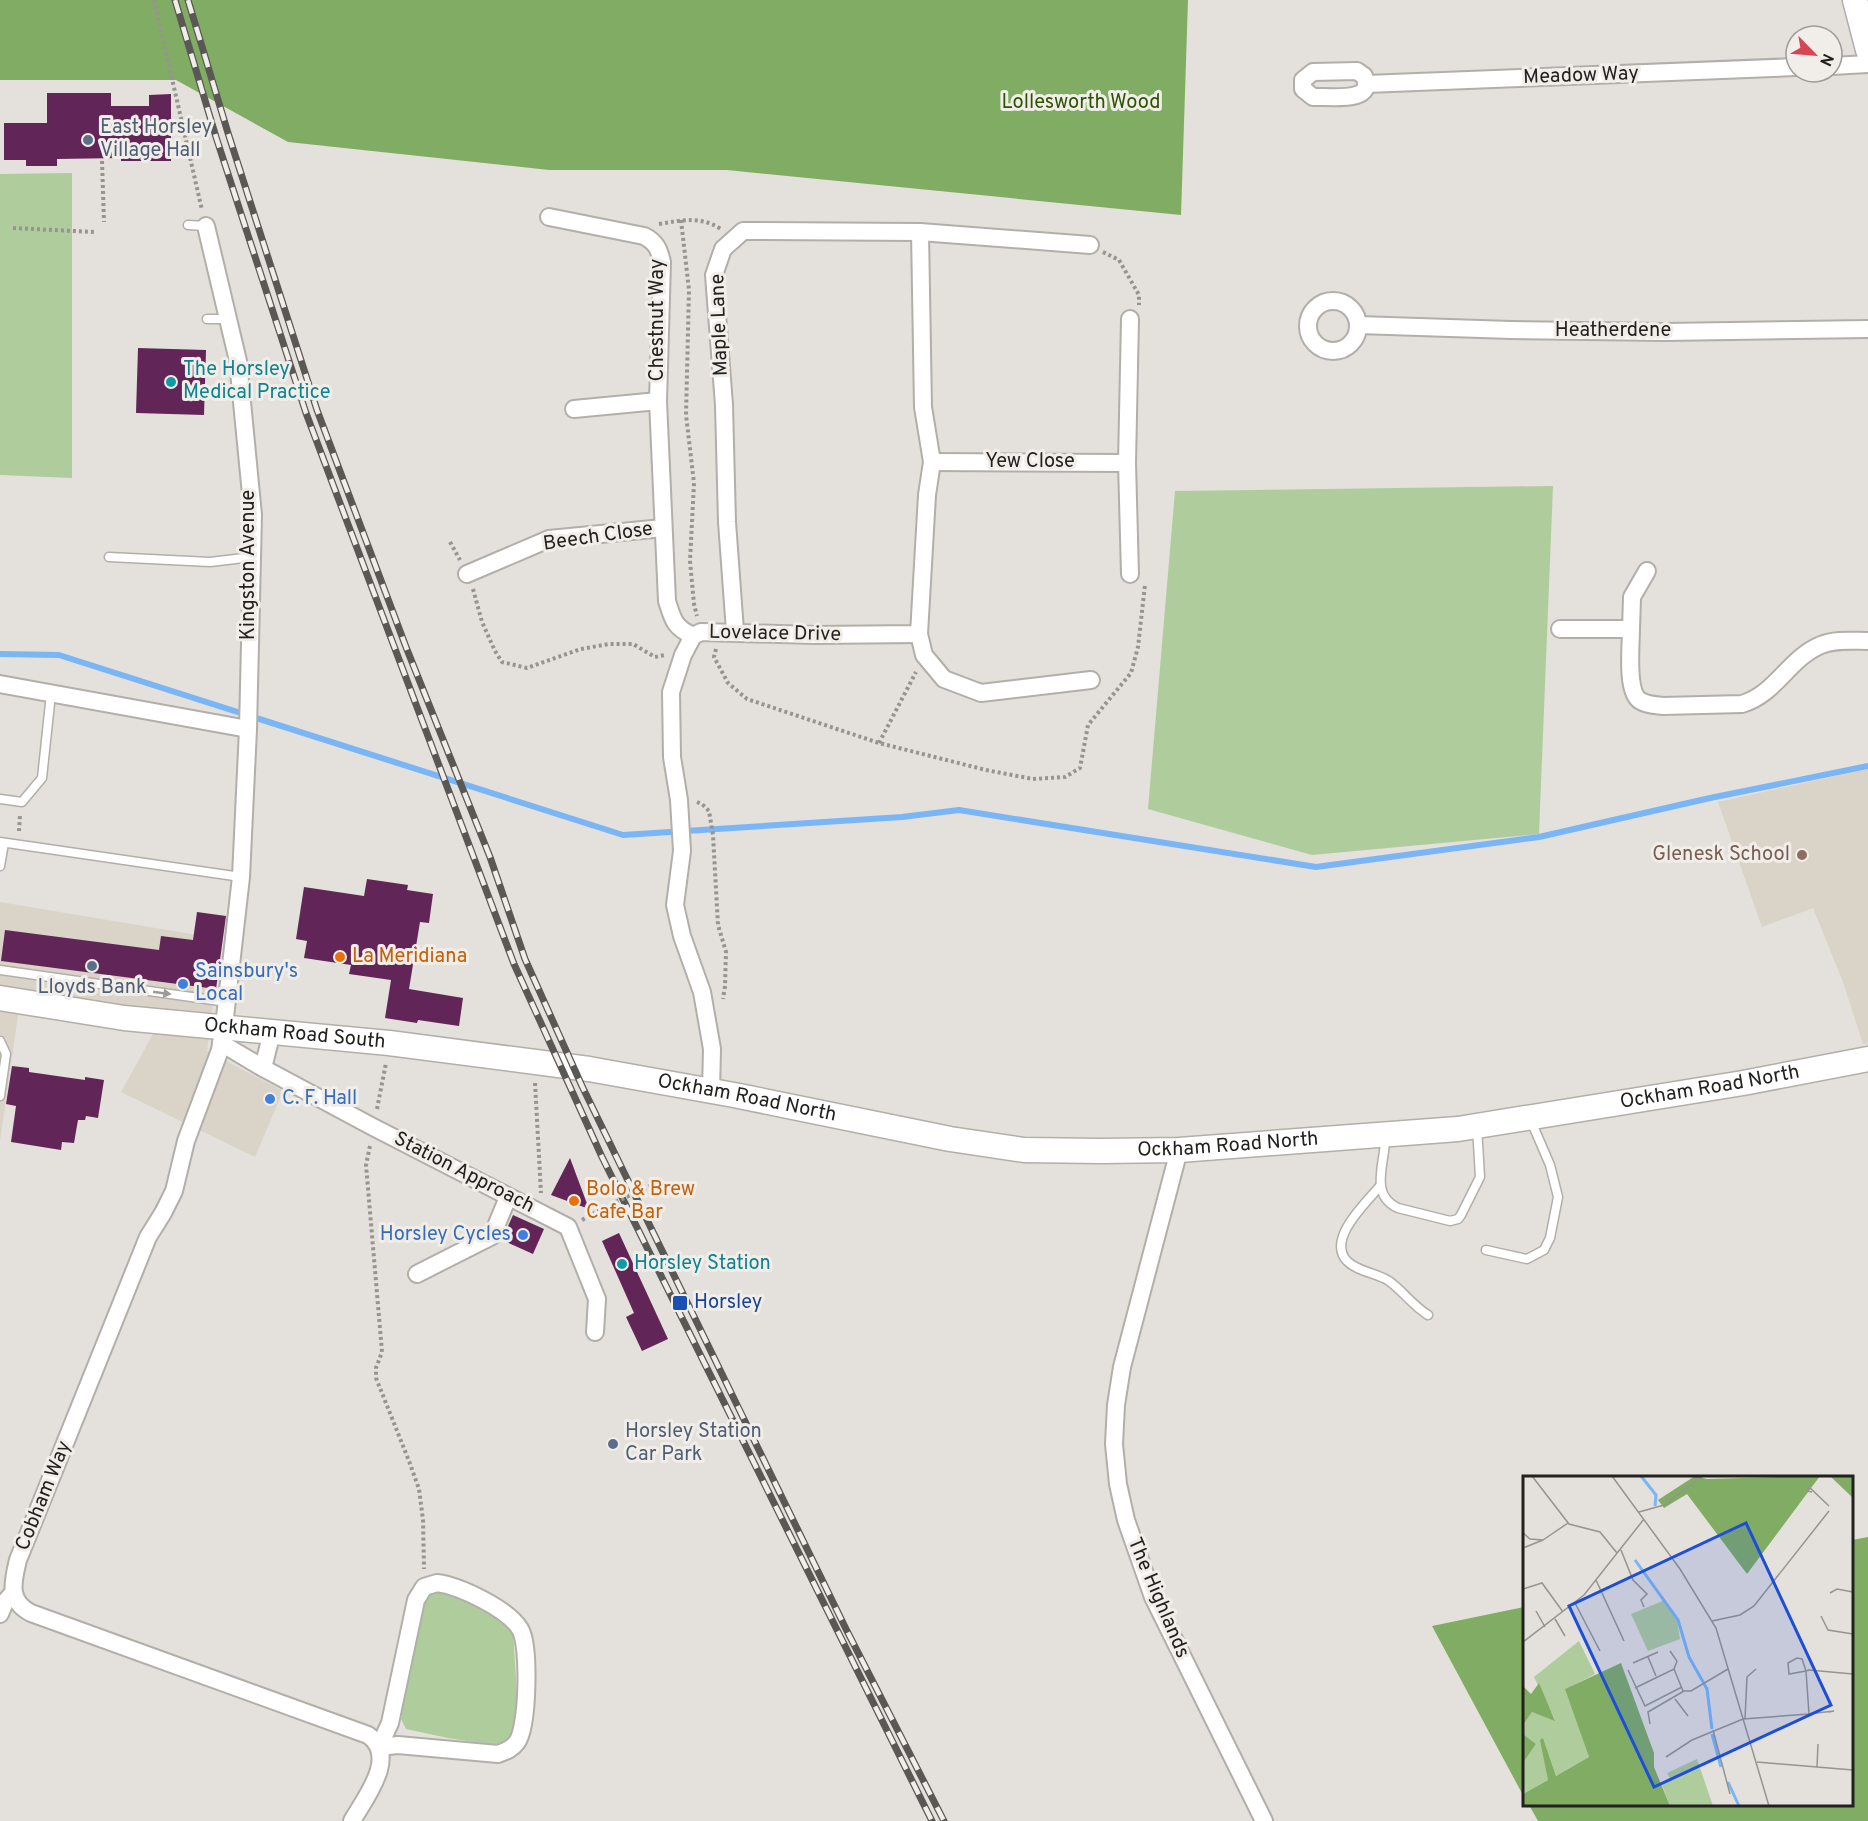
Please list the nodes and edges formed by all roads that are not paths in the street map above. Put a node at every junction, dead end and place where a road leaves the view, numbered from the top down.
1 (1855, 0) edge
2 (1868, 51) edge
3 (1868, 64) edge
4 (1844, 65) edge
5 (1784, 67) edge
6 (1366, 84) dead end
7 (549, 217) dead end
8 (188, 225) dead end
9 (206, 226) joint
10 (920, 232) junction
11 (1090, 245) dead end
12 (207, 319) dead end
13 (228, 319) junction
14 (1130, 319) dead end
15 (1359, 325) dead end
16 (1868, 329) edge
17 (658, 400) junction
18 (574, 409) dead end
19 (932, 462) junction
20 (1127, 462) junction
21 (663, 528) junction
22 (109, 557) dead end
23 (252, 557) junction
24 (1647, 571) dead end
25 (467, 574) road end
26 (1130, 574) dead end
27 (1560, 629) dead end
28 (1631, 629) junction
29 (728, 631) junction
30 (919, 634) junction
31 (695, 636) junction
32 (1868, 641) edge
33 (1091, 680) dead end
34 (0, 684) edge
35 (51, 694) junction
36 (248, 729) junction
37 (0, 799) edge
38 (2, 842) edge
39 (0, 866) edge
40 (241, 877) junction
41 (0, 970) edge
42 (0, 998) edge
43 (227, 1002) junction
44 (272, 1032) junction
45 (223, 1035) junction
46 (0, 1041) edge
47 (1868, 1059) edge
48 (263, 1068) junction
49 (589, 1069) joint
50 (711, 1091) junction
51 (0, 1096) edge
52 (1530, 1118) junction
53 (1477, 1126) junction
54 (1385, 1135) junction
55 (1179, 1150) junction
56 (1380, 1186) junction
57 (508, 1197) junction
58 (1486, 1250) dead end
59 (417, 1274) dead end
60 (1428, 1315) dead end
61 (595, 1332) dead end
62 (14, 1593) junction
63 (0, 1614) edge
64 (379, 1746) junction
65 (352, 1821) edge
66 (1264, 1821) edge

1 - 2 main road
3 - 4 street
5 - 6 street, Meadow Way
7 - 17 street, Chestnut Way
8 - 9 lane
9 - 13 street, Kingston Avenue
10 - 11 street
10 - 19 street
10 - 29 street, Maple Lane
12 - 13 lane
13 - 23 street, Kingston Avenue
14 - 20 street
15 - 16 street, Heatherdene
17 - 18 street, Chestnut Way
17 - 21 street, Chestnut Way
19 - 20 street, Yew Close
19 - 30 street
20 - 26 street
21 - 25 street, Beech Close
21 - 31 street, Chestnut Way
22 - 23 lane
23 - 36 street, Kingston Avenue
24 - 28 street
27 - 28 street
28 - 32 street
29 - 30 street, Lovelace Drive
29 - 31 street, Lovelace Drive
30 - 33 street
31 - 50 street, Lovelace Drive
34 - 35 street
35 - 36 street
35 - 37 lane
36 - 40 street, Kingston Avenue
38 - 39 lane
38 - 40 lane
40 - 43 street, Kingston Avenue
41 -> 43 lane
42 - 45 main road, Ockham Road South
43 - 45 street, Kingston Avenue
44 - 45 main road, Ockham Road South
44 - 48 street
44 - 49 main road, Ockham Road South
45 - 48 street, Station Approach
45 - 62 street, Cobham Way
46 - 51 lane
47 - 52 main road, Ockham Road North
48 - 57 street, Station Approach
49 - 50 main road, Ockham Road North
50 - 55 main road, Ockham Road North
52 - 53 main road, Ockham Road North
52 - 58 lane
53 - 54 main road, Ockham Road North
53 - 56 lane
54 - 55 main road, Ockham Road North
54 - 56 lane
55 - 66 street, The Highlands
56 - 60 lane
57 - 59 street
57 - 61 street, Station Approach
62 - 63 street
62 - 64 street
64 - 64 street
64 - 65 street

